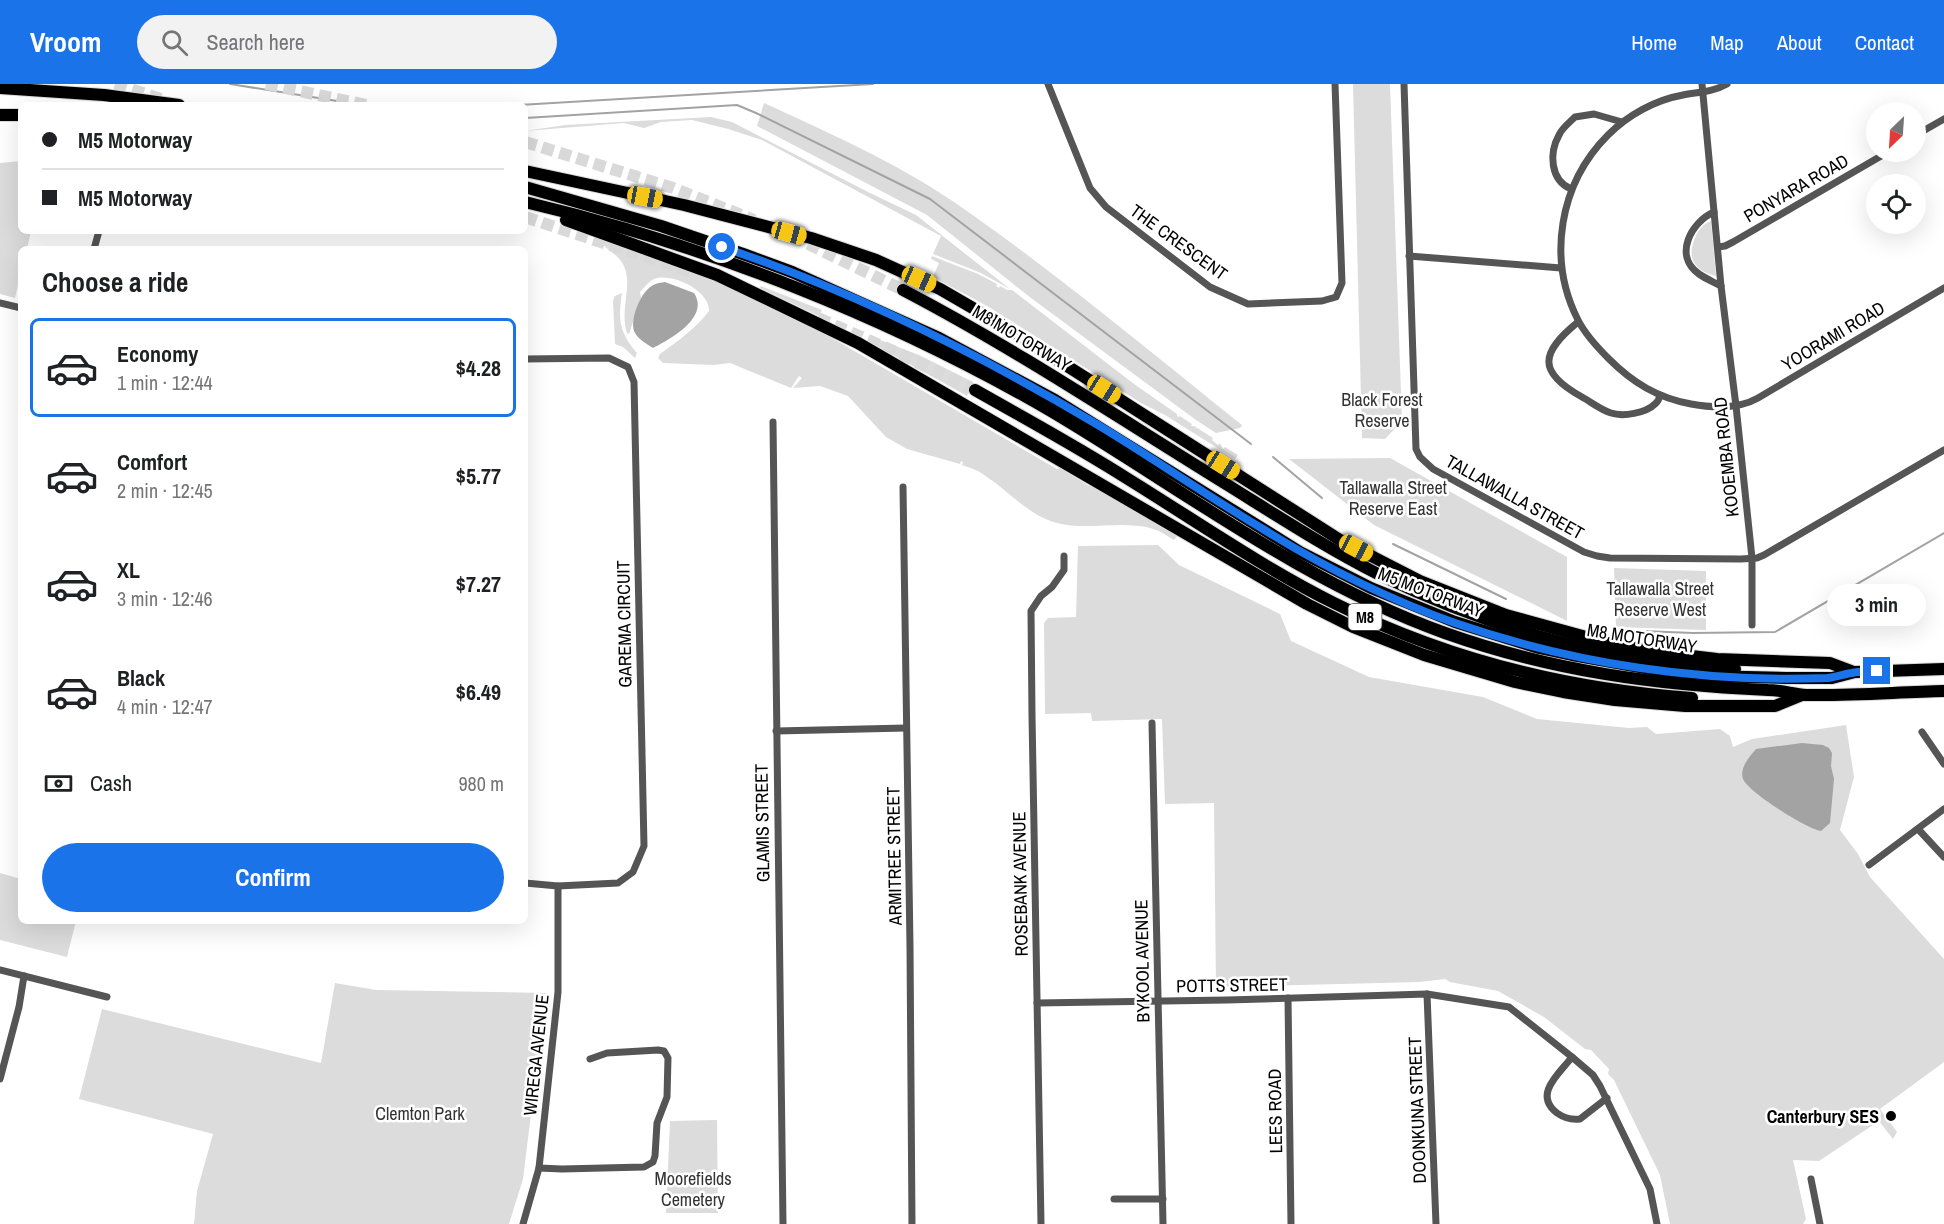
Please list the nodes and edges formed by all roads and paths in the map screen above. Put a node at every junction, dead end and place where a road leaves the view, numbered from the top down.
1 (1048, 84) edge
2 (1335, 84) edge
3 (1404, 84) edge
4 (1727, 84) edge
5 (0, 88) edge
6 (1703, 88) edge
7 (156, 102) edge
8 (0, 115) edge
9 (18, 116) edge
10 (1944, 119) edge
11 (1622, 122) junction
12 (1926, 129) edge
13 (1871, 162) edge
14 (528, 172) edge
15 (528, 189) edge
16 (1571, 189) junction
17 (528, 203) edge
18 (528, 209) edge
19 (1714, 212) junction
20 (1718, 247) junction
21 (1409, 256) junction
22 (1561, 268) junction
23 (1721, 285) junction
24 (1944, 288) edge
25 (903, 290) tunnel mouth
26 (0, 303) edge
27 (18, 307) edge
28 (1578, 322) junction
29 (528, 359) edge
30 (975, 390) tunnel mouth
31 (1660, 396) junction
32 (1736, 406) junction
33 (773, 422) dead end
34 (1944, 450) edge
35 (903, 487) dead end
36 (1064, 556) dead end
37 (1752, 558) junction
38 (1752, 625) dead end
39 (1944, 669) edge
40 (1855, 672) junction
41 (1944, 691) edge
42 (1803, 695) junction
43 (1152, 723) dead end
44 (906, 728) junction
45 (776, 731) junction
46 (1922, 732) dead end
47 (1944, 764) edge
48 (1944, 809) edge
49 (1918, 829) junction
50 (1944, 857) edge
51 (1869, 865) dead end
52 (528, 883) edge
53 (558, 886) junction
54 (0, 970) edge
55 (24, 976) junction
56 (1427, 994) junction
57 (107, 997) dead end
58 (1288, 998) junction
59 (1158, 1001) junction
60 (1037, 1003) junction
61 (1572, 1057) junction
62 (590, 1059) dead end
63 (0, 1078) edge
64 (1607, 1098) junction
65 (539, 1168) junction
66 (1811, 1179) dead end
67 (1163, 1198) junction
68 (1114, 1199) dead end
69 (523, 1224) edge
70 (783, 1224) edge
71 (912, 1224) edge
72 (1041, 1224) edge
73 (1163, 1224) edge
74 (1291, 1224) edge
75 (1436, 1224) edge
76 (1657, 1224) edge
77 (1820, 1224) edge

1 - 2 street, THE CRESCENT
3 - 21 street, TALLAWALLA STREET
4 - 6 street
5 - 7 highway
6 - 11 street
6 - 19 street, KOOEMBA ROAD
8 - 9 highway
10 - 12 street
11 - 16 street
11 - 16 street
13 - 20 street, PONYARA ROAD
14 - 40 highway
15 - 40 highway, M5 MOTORWAY
16 - 22 street
17 - 42 highway, M5 MOTORWAY
18 - 42 highway
19 - 20 street, KOOEMBA ROAD
19 - 23 street
20 - 23 street, KOOEMBA ROAD
21 - 22 street
21 - 37 street, TALLAWALLA STREET
22 - 28 street
23 - 32 street, KOOEMBA ROAD
24 - 32 street, YOORAMI ROAD
25 - 40 highway, M8 MOTORWAY / M8
26 - 27 street
28 - 31 street
28 - 31 street
29 - 53 street, GAREMA CIRCUIT
30 - 42 highway, M8
31 - 32 street
32 - 37 street, KOOEMBA ROAD
33 - 45 street, GLAMIS STREET
34 - 37 street, TALLAWALLA STREET
35 - 44 street, ARMITREE STREET
36 - 60 street, ROSEBANK AVENUE
37 - 38 street, KOOEMBA ROAD
39 - 40 highway, M5 MOTORWAY
41 - 42 highway, M5 MOTORWAY
43 - 59 street, BYKOOL AVENUE
44 - 45 street
44 - 71 street, ARMITREE STREET
45 - 70 street, GLAMIS STREET
46 - 47 street
48 - 49 street
49 - 50 street
49 - 51 street
52 - 53 street, GAREMA CIRCUIT
53 - 65 street, WIREGA AVENUE
54 - 55 street
55 - 57 street
55 - 63 street
56 - 58 street, POTTS STREET
56 - 61 street, POTTS STREET
56 - 75 street, DOONKUNA STREET
58 - 59 street, POTTS STREET
58 - 74 street, LEES ROAD
59 - 60 street, POTTS STREET
59 - 67 street, BYKOOL AVENUE
60 - 72 street, ROSEBANK AVENUE
61 - 64 street
61 - 64 street
62 - 65 street
64 - 76 street
65 - 69 street, WIREGA AVENUE
66 - 77 street
67 - 68 street
67 - 73 street, BYKOOL AVENUE

